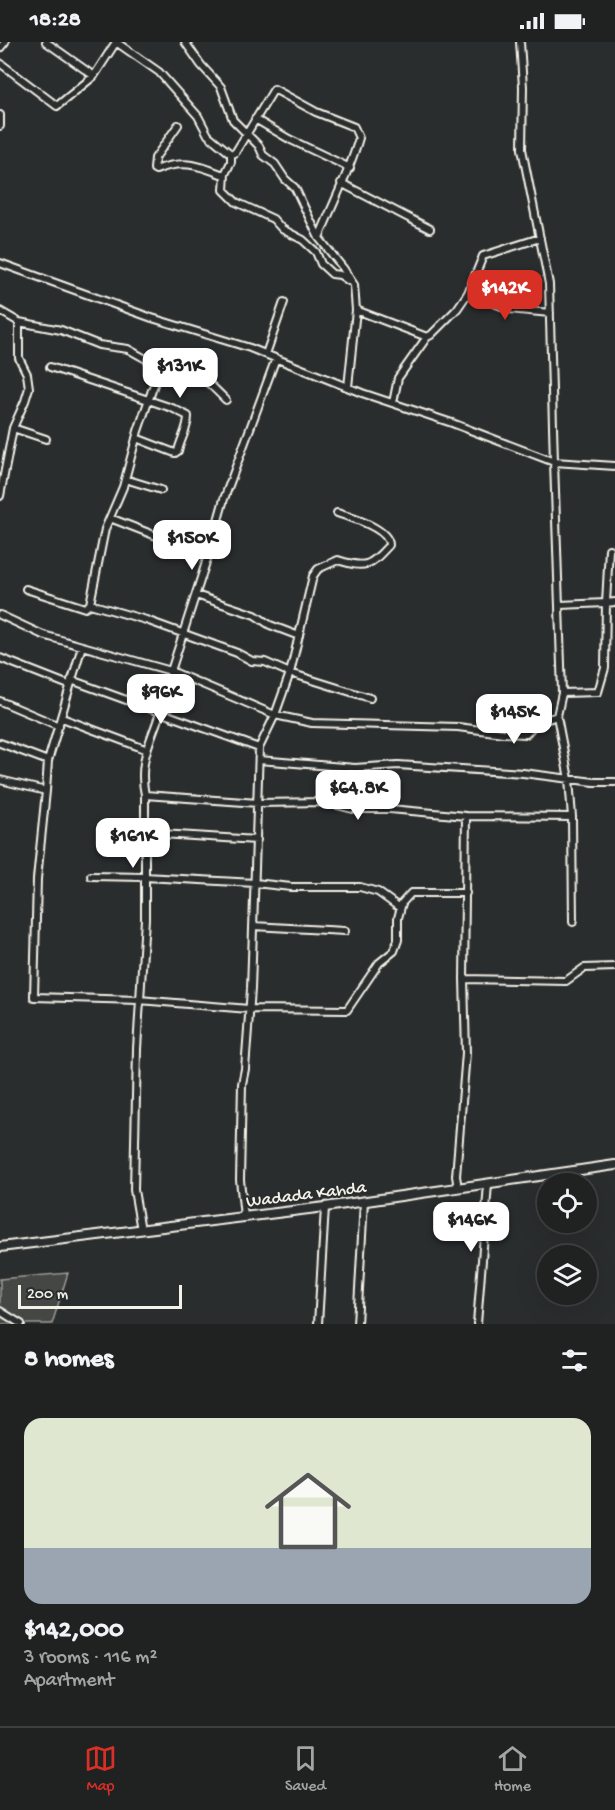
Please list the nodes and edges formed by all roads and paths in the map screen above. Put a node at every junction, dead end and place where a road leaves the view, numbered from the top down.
1 (4, 42) edge
2 (45, 42) edge
3 (116, 42) edge
4 (185, 42) edge
5 (520, 42) edge
6 (0, 48) edge
7 (0, 63) edge
8 (94, 76) junction
9 (0, 115) edge
10 (255, 119) junction
11 (178, 125) dead end
12 (0, 126) edge
13 (246, 133) junction
14 (231, 154) junction
15 (350, 168) junction
16 (225, 174) junction
17 (341, 183) junction
18 (430, 229) dead end
19 (319, 238) junction
20 (540, 238) junction
21 (0, 263) edge
22 (354, 285) junction
23 (468, 293) junction
24 (284, 302) dead end
25 (356, 310) junction
26 (0, 311) edge
27 (550, 313) junction
28 (19, 322) junction
29 (426, 337) junction
30 (266, 354) junction
31 (276, 358) junction
32 (50, 367) dead end
33 (160, 367) junction
34 (348, 387) junction
35 (149, 400) junction
36 (226, 400) dead end
37 (393, 403) junction
38 (13, 428) junction
39 (136, 438) junction
40 (46, 439) dead end
41 (3, 455) edge
42 (554, 462) junction
43 (615, 466) edge
44 (125, 479) junction
45 (161, 490) dead end
46 (0, 496) edge
47 (336, 513) dead end
48 (110, 518) junction
49 (609, 549) dead end
50 (208, 556) junction
51 (26, 589) dead end
52 (196, 595) junction
53 (615, 602) edge
54 (606, 603) junction
55 (90, 604) junction
56 (560, 605) junction
57 (0, 615) edge
58 (183, 635) junction
59 (299, 636) junction
60 (82, 646) junction
61 (0, 658) edge
62 (171, 671) junction
63 (290, 673) junction
64 (70, 682) junction
65 (561, 693) junction
66 (370, 698) dead end
67 (0, 701) edge
68 (160, 712) junction
69 (275, 715) junction
70 (557, 716) junction
71 (62, 718) junction
72 (59, 726) junction
73 (0, 743) edge
74 (259, 748) junction
75 (145, 749) junction
76 (259, 760) junction
77 (48, 761) junction
78 (569, 778) junction
79 (0, 780) edge
80 (615, 782) edge
81 (46, 792) junction
82 (145, 795) junction
83 (258, 802) junction
84 (466, 816) junction
85 (572, 817) junction
86 (145, 833) junction
87 (257, 840) junction
88 (91, 876) dead end
89 (145, 877) junction
90 (255, 883) junction
91 (466, 893) junction
92 (400, 908) junction
93 (573, 921) dead end
94 (253, 926) junction
95 (345, 932) dead end
96 (615, 967) edge
97 (464, 979) junction
98 (139, 1000) junction
99 (249, 1008) junction
100 (615, 1165) edge
101 (488, 1184) junction
102 (458, 1188) junction
103 (364, 1201) junction
104 (325, 1207) junction
105 (244, 1216) junction
106 (141, 1230) junction
107 (0, 1247) edge
108 (0, 1311) edge
109 (21, 1324) edge
110 (318, 1324) edge
111 (357, 1324) edge
112 (477, 1324) edge

1 - 6 street
2 - 8 street
3 - 8 street
3 - 14 street
4 - 13 street
5 - 20 street
7 - 8 street
9 - 12 street
10 - 13 street
10 - 15 street
10 - 15 street
11 - 16 street
13 - 14 street
13 - 19 street
14 - 16 street
15 - 17 street
16 - 22 street
17 - 18 street
17 - 19 street
19 - 22 street
20 - 23 street
20 - 27 street
21 - 30 street
22 - 25 street
23 - 27 street
23 - 29 street
24 - 30 street
25 - 29 street
25 - 34 street
26 - 28 street
27 - 42 street
28 - 33 street
28 - 38 street
29 - 37 street
30 - 31 street
31 - 34 street
31 - 50 street
32 - 35 street
33 - 35 street
33 - 36 street
34 - 37 street
35 - 39 street
35 - 39 street
37 - 42 street
38 - 40 street
38 - 41 street
39 - 44 street
41 - 46 street
42 - 43 street
42 - 56 street
44 - 45 street
44 - 48 street
47 - 59 street
48 - 50 street
48 - 55 street
49 - 54 street
50 - 52 street
51 - 55 street
52 - 58 street
52 - 59 street
53 - 54 street
54 - 56 street
54 - 65 street
55 - 58 street
56 - 65 street
57 - 60 street
58 - 62 street
58 - 63 street
59 - 63 street
60 - 62 street
60 - 64 street
61 - 64 street
62 - 68 street
62 - 69 street
63 - 66 street
63 - 69 street
64 - 68 street
64 - 71 street
65 - 70 street
67 - 72 street
68 - 74 street
68 - 75 street
69 - 70 street
69 - 74 street
70 - 78 street
71 - 72 street
71 - 75 street
72 - 77 street
73 - 77 street
74 - 76 street
75 - 82 street
76 - 78 street
76 - 83 street
77 - 81 street
78 - 80 street
78 - 85 street
79 - 81 street
81 - 98 street
82 - 83 street
82 - 86 street
83 - 84 street
83 - 87 street
84 - 85 street
84 - 91 street
85 - 93 street
86 - 87 street
86 - 89 street
87 - 90 street
88 - 89 street
89 - 90 street
89 - 98 street
90 - 92 street
90 - 94 street
91 - 92 street
91 - 97 street
92 - 99 street
94 - 95 street
94 - 99 street
96 - 97 street
97 - 102 street
98 - 99 street
98 - 106 street
99 - 105 street
100 - 101 main road, Wadada Kahda
101 - 102 main road, Wadada Kahda
101 - 112 street
102 - 103 main road, Wadada Kahda
103 - 104 main road, Wadada Kahda
103 - 111 street
104 - 105 main road, Wadada Kahda
104 - 110 street
105 - 106 main road, Wadada Kahda
106 - 107 main road, Wadada Kahda
108 - 109 street

